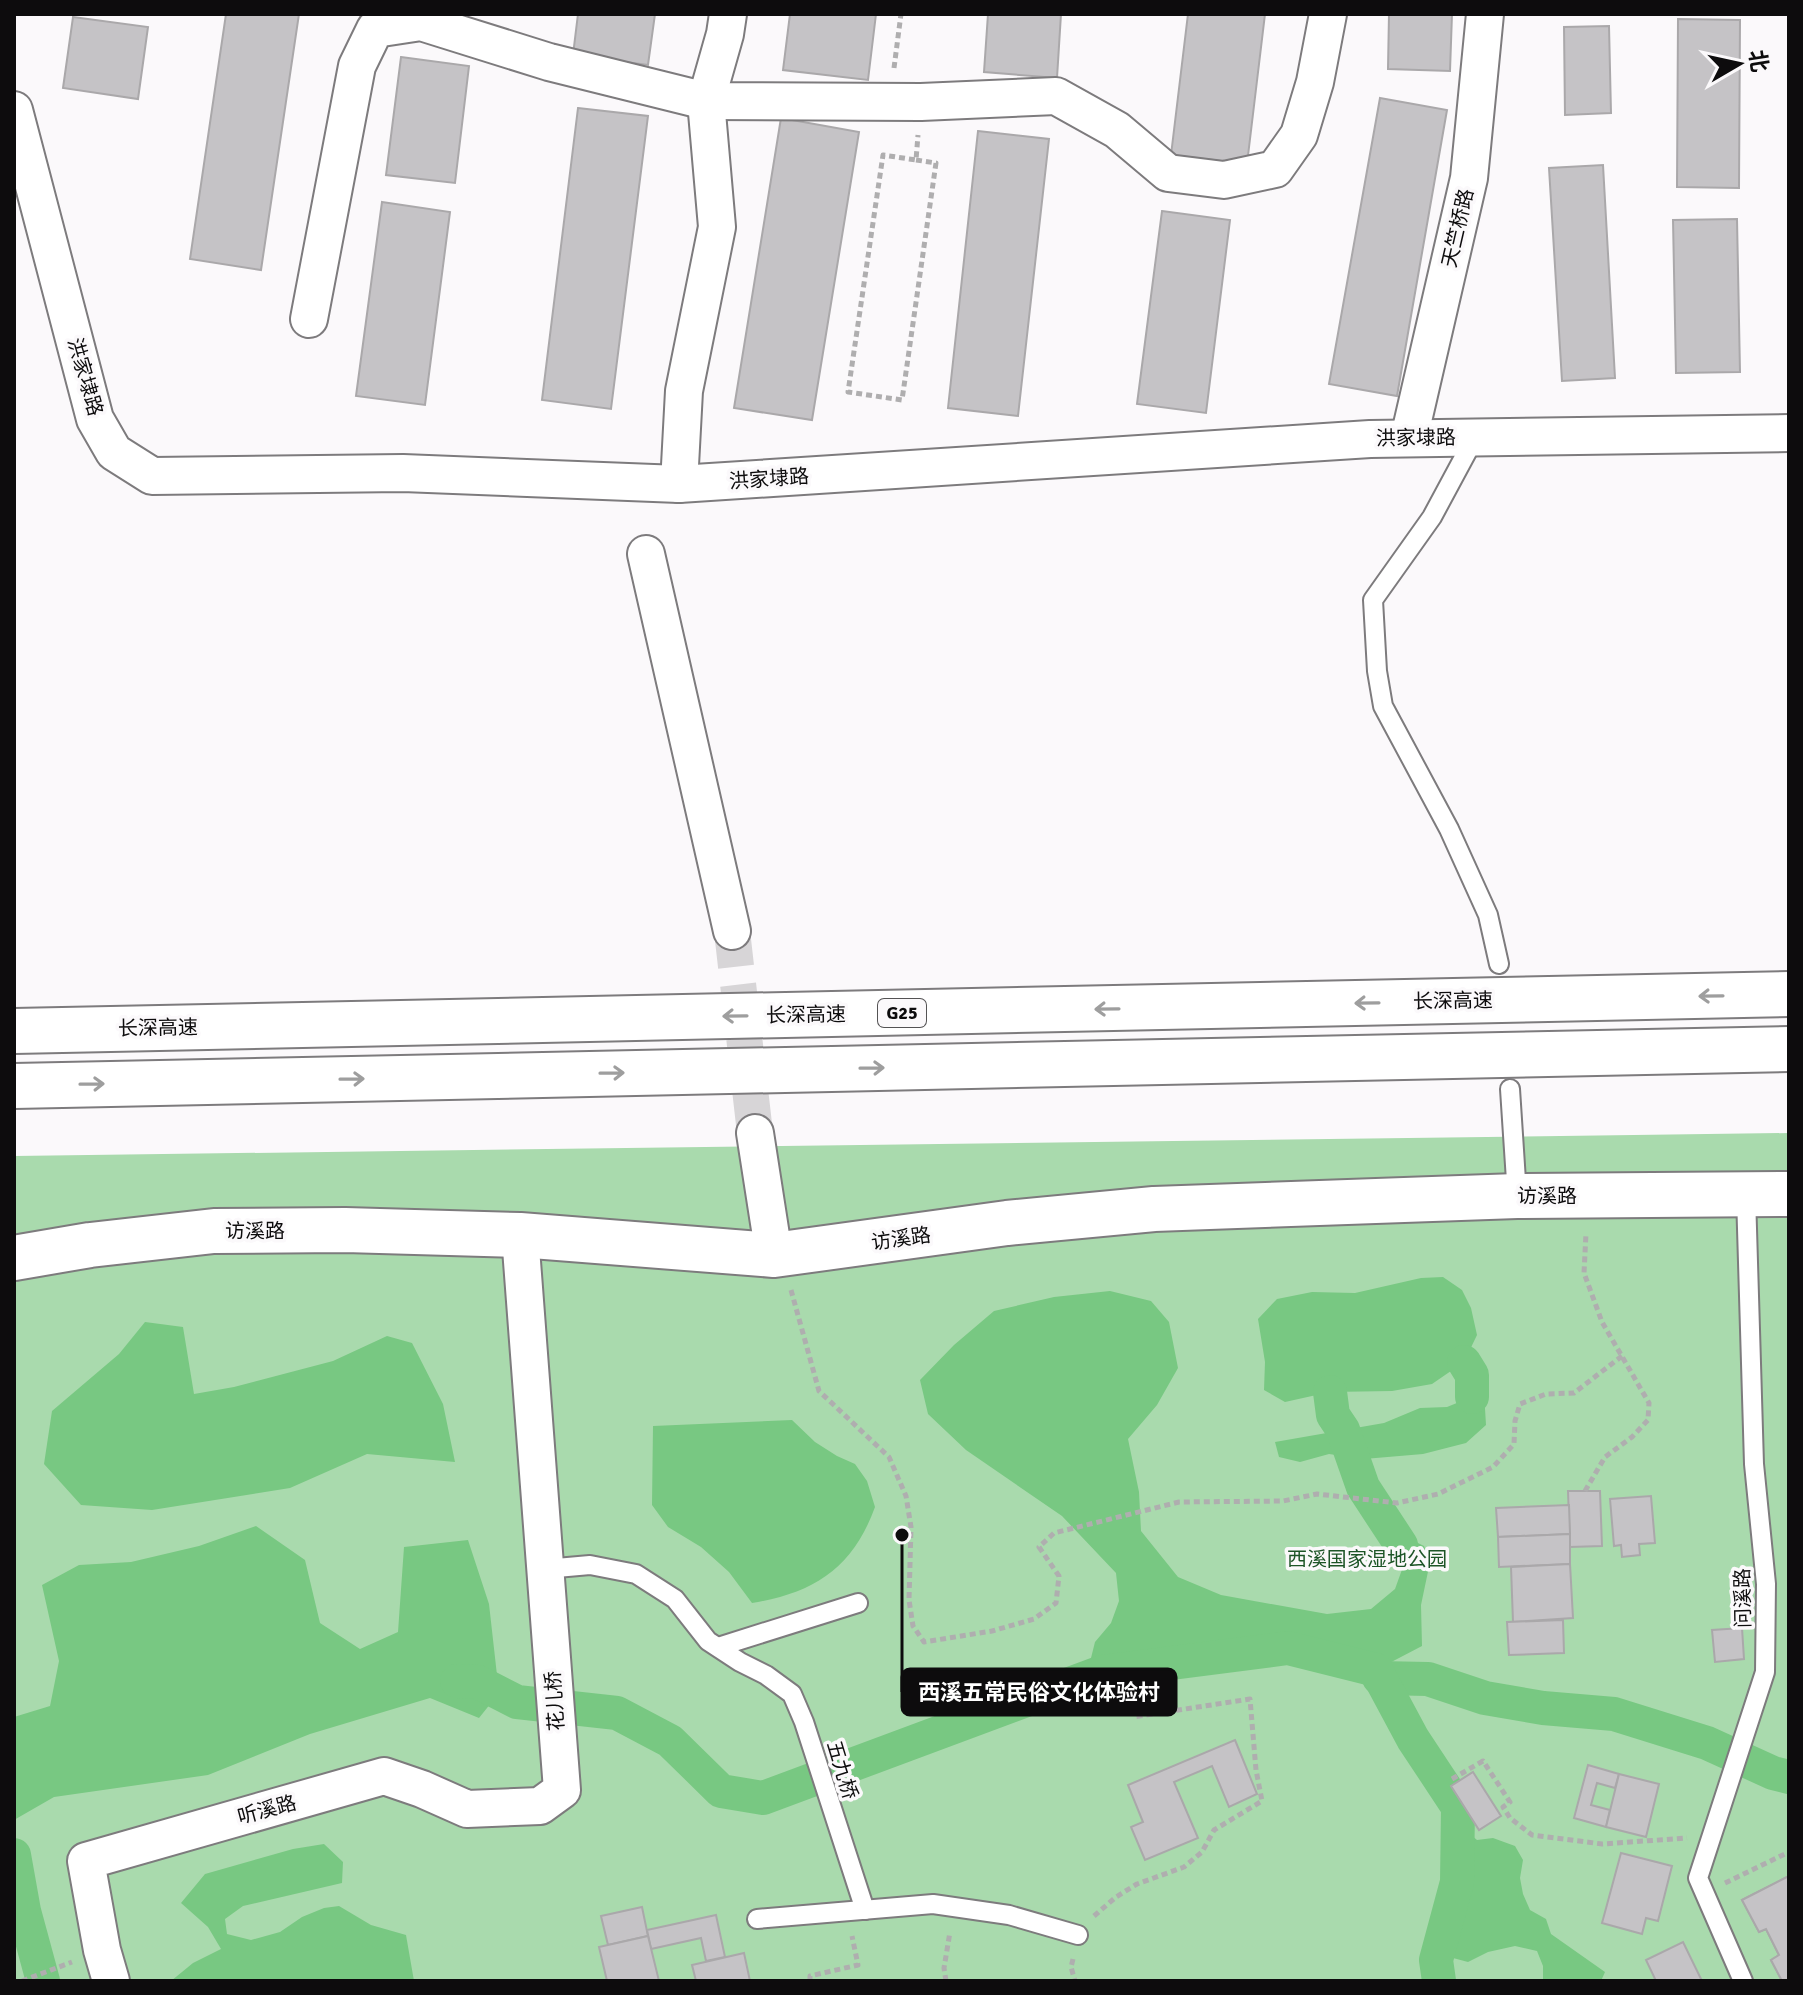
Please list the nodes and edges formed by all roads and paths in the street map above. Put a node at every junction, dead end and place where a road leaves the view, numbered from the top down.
1 (728, 14) edge
2 (901, 14) edge
3 (1328, 14) edge
4 (1485, 14) edge
5 (706, 101) junction
6 (912, 102) junction
7 (14, 110) edge
8 (916, 160) junction
9 (309, 319) dead end
10 (1789, 433) edge
11 (1475, 437) junction
12 (1409, 438) junction
13 (679, 484) junction
14 (646, 554) dead end
15 (732, 931) tunnel mouth
16 (1499, 964) dead end
17 (1789, 994) edge
18 (14, 1031) edge
19 (1789, 1049) edge
20 (14, 1086) edge
21 (1510, 1089) dead end
22 (755, 1133) tunnel mouth
23 (1789, 1194) edge
24 (1585, 1195) junction
25 (1746, 1195) junction
26 (1517, 1196) junction
27 (520, 1235) junction
28 (778, 1254) junction
29 (14, 1258) edge
30 (1622, 1356) junction
31 (1585, 1491) dead end
32 (545, 1569) junction
33 (858, 1603) dead end
34 (718, 1647) junction
35 (1133, 1717) dead end
36 (1452, 1779) dead end
37 (562, 1790) joint
38 (1712, 1836) junction
39 (1789, 1852) edge
40 (1704, 1892) junction
41 (958, 1908) junction
42 (856, 1911) junction
43 (757, 1919) dead end
44 (1078, 1935) junction
45 (107, 1965) edge
46 (22, 1981) edge
47 (810, 1981) edge
48 (946, 1981) edge
49 (1075, 1981) edge
50 (1743, 1981) edge

1 - 5 street
2 - 6 path
3 - 6 street
4 - 12 street, 天竺桥路
5 - 6 street
5 - 9 street
5 - 13 street
6 - 8 path
7 - 13 street, 洪家埭路
8 - 8 path
10 - 11 street, 洪家埭路
11 - 12 street, 洪家埭路
11 - 16 lane
12 - 13 street, 洪家埭路
14 - 15 street
17 -> 18 main road, 长深高速 / G25
20 -> 19 main road
21 - 26 lane
22 - 28 street
23 - 25 main road, 访溪路
24 - 25 main road, 访溪路
24 - 26 main road, 访溪路
24 - 30 path
25 - 38 lane, 问溪路
26 - 28 main road, 访溪路
27 - 28 main road, 访溪路
27 - 29 main road, 访溪路
27 - 32 street
28 - 30 path
30 - 31 path
32 - 34 lane, 五九桥
32 - 37 street, 花儿桥
33 - 34 lane
34 - 42 lane, 五九桥
35 - 44 path
36 - 38 path
37 - 45 street, 听溪路
38 - 40 lane, 问溪路
39 - 40 path
40 - 50 lane, 问溪路
41 - 42 lane
41 - 44 lane
41 - 48 path
42 - 43 lane
42 - 47 path
44 - 49 path
45 - 46 path

